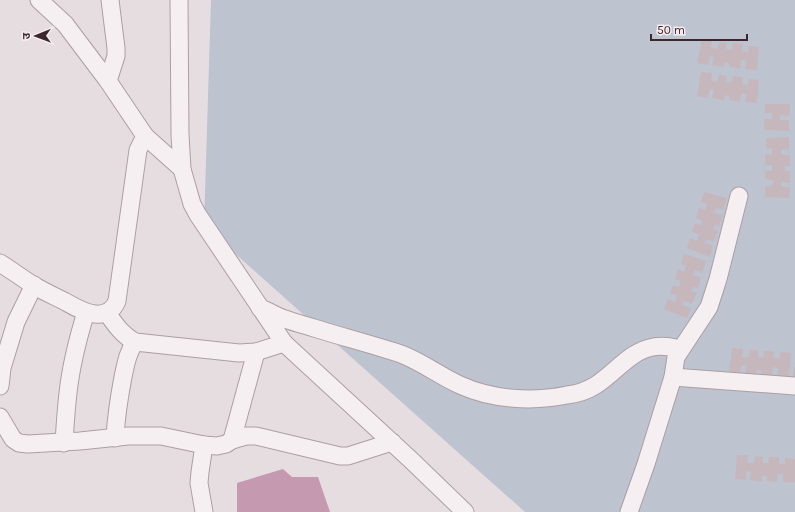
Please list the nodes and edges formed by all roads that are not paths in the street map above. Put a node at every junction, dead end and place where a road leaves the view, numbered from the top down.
1 (39, 0) edge
2 (110, 0) edge
3 (179, 0) edge
4 (108, 81) junction
5 (146, 136) junction
6 (182, 169) junction
7 (739, 196) dead end
8 (0, 263) edge
9 (34, 285) junction
10 (260, 308) junction
11 (86, 312) junction
12 (107, 313) junction
13 (135, 342) junction
14 (284, 343) junction
15 (680, 349) junction
16 (256, 352) junction
17 (673, 377) junction
18 (0, 386) edge
19 (795, 386) edge
20 (0, 417) edge
21 (115, 438) junction
22 (232, 440) junction
23 (64, 442) junction
24 (392, 442) junction
25 (204, 446) junction
26 (204, 512) edge
27 (465, 512) edge
28 (629, 512) edge

1 - 4 street
2 - 4 street
3 - 6 street
4 - 5 street
5 - 6 street
5 - 12 street
6 - 10 street
7 - 15 street
8 - 9 street
9 - 11 street
9 - 18 street
10 - 14 street
10 - 15 street
11 - 12 street
11 - 23 street
12 - 13 street
13 - 16 street
13 - 21 street
14 - 16 street
14 - 24 street
15 - 17 street
16 - 22 street
17 - 19 street
17 - 28 street
20 - 23 street
21 - 23 street
21 - 25 street
22 - 24 street
22 - 25 street
24 - 27 street
25 - 26 street

